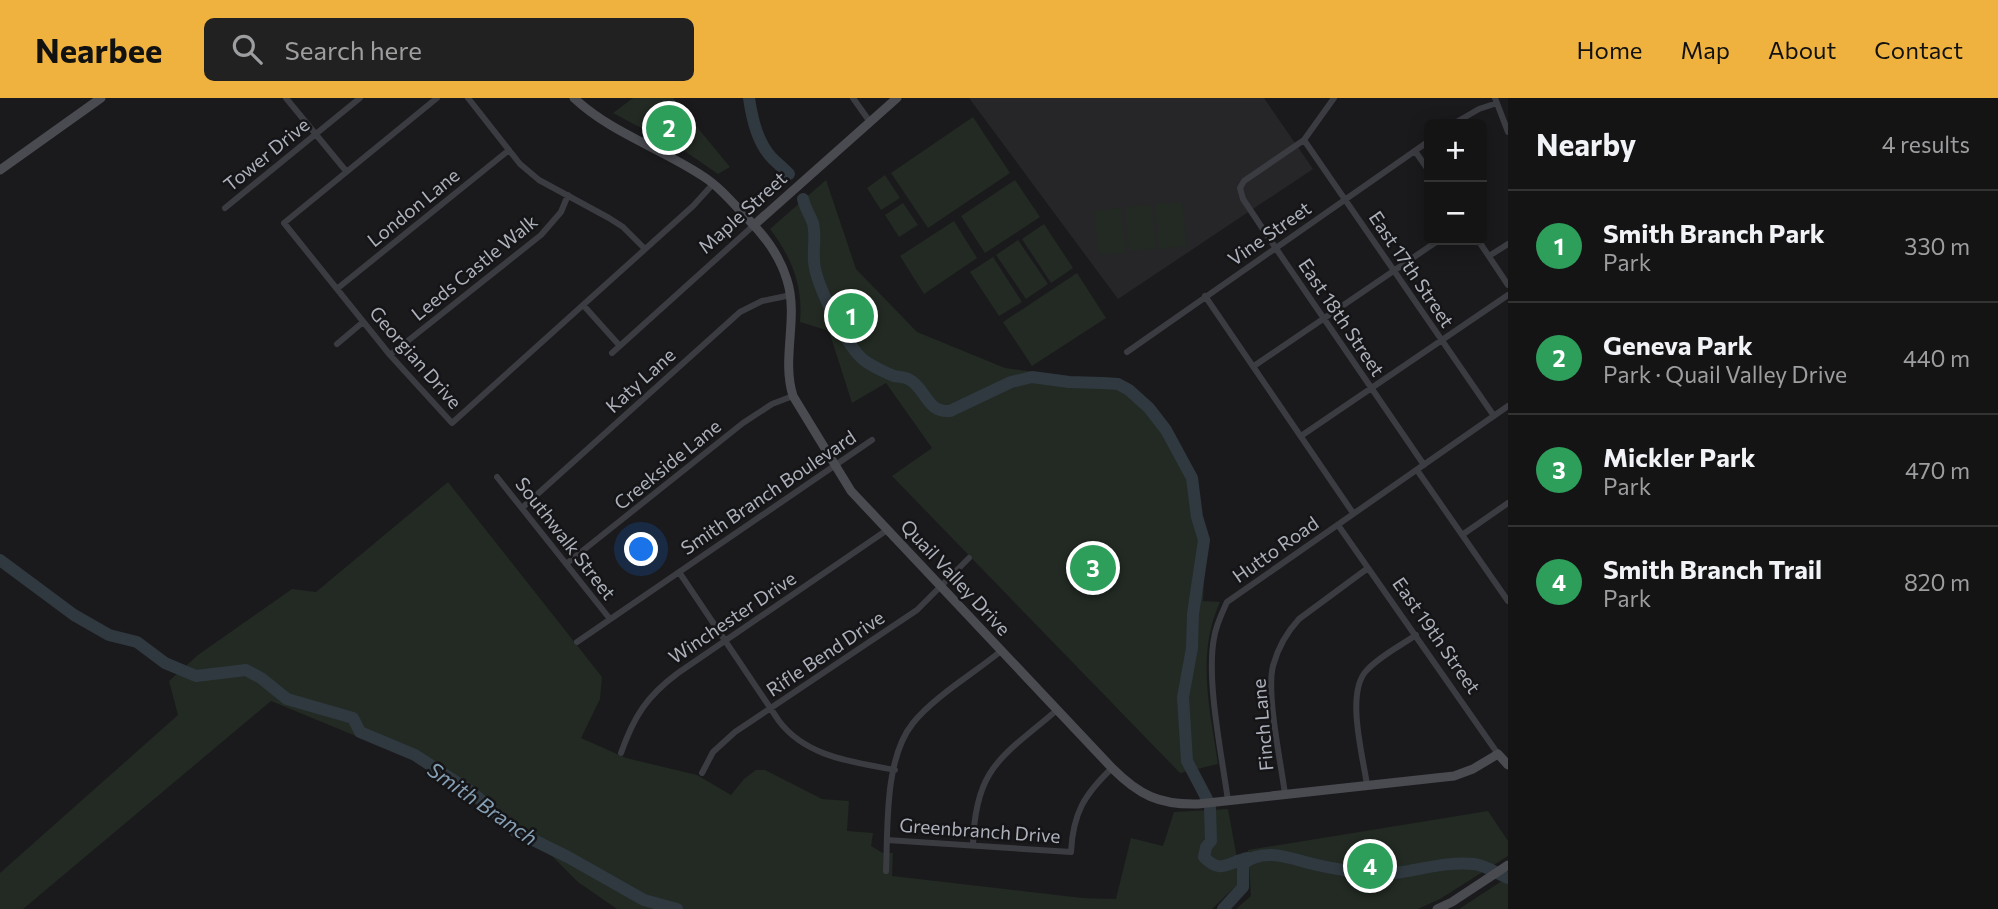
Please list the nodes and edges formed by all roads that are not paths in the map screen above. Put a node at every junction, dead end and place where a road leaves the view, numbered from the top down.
1 (101, 98) edge
2 (286, 98) edge
3 (360, 98) edge
4 (437, 98) edge
5 (468, 98) edge
6 (574, 98) edge
7 (853, 98) edge
8 (897, 98) edge
9 (1334, 98) edge
10 (1496, 100) edge
11 (1462, 119) edge
12 (870, 122) junction
13 (1508, 132) edge
14 (316, 133) junction
15 (1304, 141) junction
16 (1424, 145) edge
17 (509, 150) junction
18 (1415, 151) junction
19 (1424, 164) edge
20 (0, 170) edge
21 (346, 171) junction
22 (713, 184) junction
23 (568, 195) junction
24 (1345, 200) junction
25 (225, 208) dead end
26 (754, 225) junction
27 (1508, 244) edge
28 (1432, 245) edge
29 (1481, 245) edge
30 (1275, 247) junction
31 (645, 250) junction
32 (1489, 256) junction
33 (1394, 270) junction
34 (1508, 285) edge
35 (338, 288) junction
36 (791, 295) junction
37 (1508, 295) edge
38 (1205, 296) junction
39 (584, 306) junction
40 (1325, 318) junction
41 (363, 322) junction
42 (1441, 340) junction
43 (337, 344) dead end
44 (619, 345) junction
45 (1127, 352) dead end
46 (612, 353) dead end
47 (390, 355) junction
48 (1254, 366) junction
49 (1372, 388) junction
50 (793, 396) junction
51 (1508, 406) edge
52 (1494, 416) junction
53 (1301, 436) junction
54 (872, 440) dead end
55 (1424, 465) junction
56 (835, 467) junction
57 (1417, 470) junction
58 (497, 477) dead end
59 (1508, 503) edge
60 (522, 508) junction
61 (1353, 513) junction
62 (1338, 524) junction
63 (887, 530) junction
64 (1462, 536) junction
65 (969, 558) dead end
66 (566, 564) junction
67 (1368, 568) junction
68 (679, 572) junction
69 (940, 587) junction
70 (1508, 601) edge
71 (610, 619) junction
72 (1416, 635) junction
73 (726, 640) junction
74 (577, 642) dead end
75 (1001, 651) junction
76 (772, 709) junction
77 (1057, 710) junction
78 (621, 752) dead end
79 (1498, 754) junction
80 (1508, 765) edge
81 (1112, 768) junction
82 (895, 769) junction
83 (702, 773) dead end
84 (1367, 785) junction
85 (1285, 794) junction
86 (1228, 801) junction
87 (887, 840) junction
88 (974, 845) junction
89 (1508, 864) edge
90 (886, 871) dead end
91 (1437, 909) edge

1 - 20 street
2 - 14 street
3 - 14 street, Tower Drive
4 - 21 street, Georgian Drive
5 - 17 street
6 - 22 street, Quail Valley Drive
7 - 12 street
8 - 12 street, Maple Street
9 - 15 street
10 - 11 street
10 - 13 street
12 - 26 street, Maple Street
14 - 21 street
14 - 25 street, Tower Drive
15 - 24 street, East 17th Street
15 - 30 street, East 18th Street
16 - 18 street, Vine Street
17 - 23 street
17 - 35 street, London Lane
18 - 19 street
18 - 24 street, Vine Street
21 - 35 street, Georgian Drive
22 - 26 street, Quail Valley Drive
22 - 31 street, Georgian Drive
23 - 31 street
23 - 47 street, Leeds Castle Walk
24 - 30 street, Vine Street
24 - 33 street, East 17th Street
26 - 36 street, Quail Valley Drive
26 - 44 street, Maple Street
27 - 32 street
28 - 33 street
29 - 32 street
30 - 38 street, Vine Street
30 - 40 street, East 18th Street
31 - 39 street, Georgian Drive
32 - 34 street
33 - 40 street
33 - 42 street, East 17th Street
35 - 41 street, Georgian Drive
36 - 50 street, Quail Valley Drive
36 - 60 street, Katy Lane
37 - 42 street
38 - 45 street, Vine Street
38 - 48 street
39 - 44 street
39 - 47 street, Georgian Drive
40 - 48 street
40 - 49 street, East 18th Street
41 - 43 street
41 - 47 street, Georgian Drive
42 - 49 street
42 - 52 street, East 17th Street
44 - 46 street, Maple Street
48 - 53 street
49 - 53 street
49 - 55 street, East 18th Street
50 - 56 street, Quail Valley Drive
50 - 66 street, Creekside Lane
51 - 52 street, Hutto Road
52 - 55 street, Hutto Road
53 - 61 street
54 - 56 street, Smith Branch Boulevard
55 - 57 street, Hutto Road
56 - 63 street, Quail Valley Drive
56 - 68 street, Smith Branch Boulevard
57 - 61 street, Hutto Road
57 - 64 street
58 - 60 street, Southwalk Street
59 - 64 street
60 - 66 street, Southwalk Street
61 - 62 street, Hutto Road
62 - 67 street, East 19th Street
62 - 86 street, Hutto Road
63 - 69 street, Quail Valley Drive
63 - 73 street, Winchester Drive
64 - 70 street
65 - 69 street, Rifle Bend Drive
66 - 71 street, Southwalk Street
67 - 72 street, East 19th Street
67 - 85 street, Finch Lane
68 - 71 street, Smith Branch Boulevard
68 - 73 street
69 - 75 street, Quail Valley Drive
69 - 76 street, Rifle Bend Drive
71 - 74 street, Smith Branch Boulevard
72 - 79 street, East 19th Street
72 - 84 street
73 - 76 street
73 - 78 street, Winchester Drive
75 - 77 street, Quail Valley Drive
75 - 82 street
76 - 82 street
76 - 83 street, Rifle Bend Drive
77 - 81 street, Quail Valley Drive
77 - 88 street
79 - 80 street, East 19th Street
79 - 84 street, Quail Valley Drive
81 - 86 street, Quail Valley Drive
81 - 88 street, Greenbranch Drive
82 - 87 street
84 - 85 street, Quail Valley Drive
85 - 86 street, Quail Valley Drive
87 - 88 street, Greenbranch Drive
87 - 90 street
89 - 91 street

